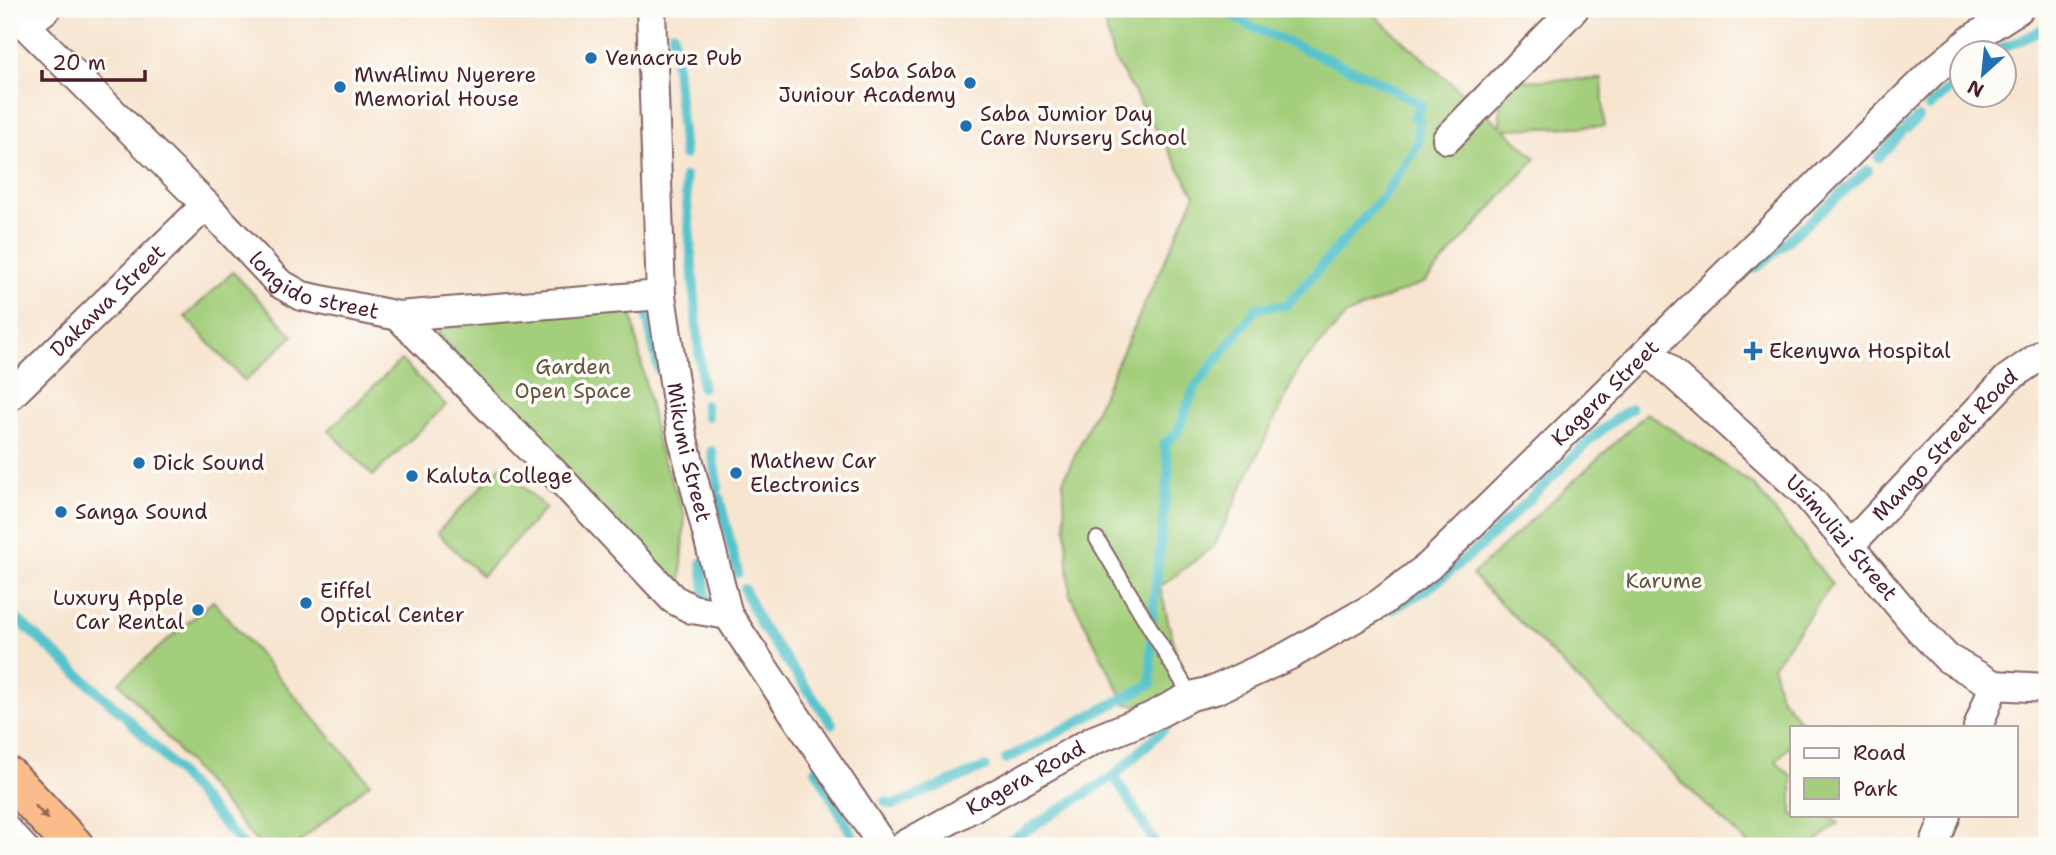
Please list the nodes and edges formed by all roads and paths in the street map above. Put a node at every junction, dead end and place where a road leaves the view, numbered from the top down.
1 (651, 9) edge
2 (1574, 9) edge
3 (2019, 9) edge
4 (26, 14) edge
5 (1447, 139) dead end
6 (206, 205) junction
7 (662, 295) junction
8 (398, 316) junction
9 (2047, 351) edge
10 (1649, 352) junction
11 (9, 397) edge
12 (1097, 539) dead end
13 (1850, 545) junction
14 (728, 615) junction
15 (1994, 685) junction
16 (2047, 688) edge
17 (1191, 696) junction
18 (1151, 717) joint
19 (1978, 726) edge
20 (9, 777) edge
21 (1946, 816) edge
22 (9, 822) edge
23 (31, 846) edge
24 (74, 846) edge
25 (883, 846) edge
26 (903, 846) edge
27 (1934, 846) edge

1 - 7 street, Mikumi Street
2 - 5 street
3 - 10 street, Kagera Street
4 - 6 street, longido street
6 - 8 street, longido street
6 - 11 street, Dakawa Street
7 - 8 street
7 - 14 street, Mikumi Street
8 - 14 street, longido street
9 - 13 street, Mango Street Road
10 - 13 street, Usimulizi Street
10 - 17 street, Kagera Street
12 - 17 lane
13 - 15 street, Usimulizi Street
14 - 25 street, Mikumi Street
15 - 16 street, Usimulizi Street
15 - 19 street
17 - 18 street, Kagera Street
18 - 26 street, Kagera Road
20 -> 24 highway
21 - 27 street
22 - 23 lane

